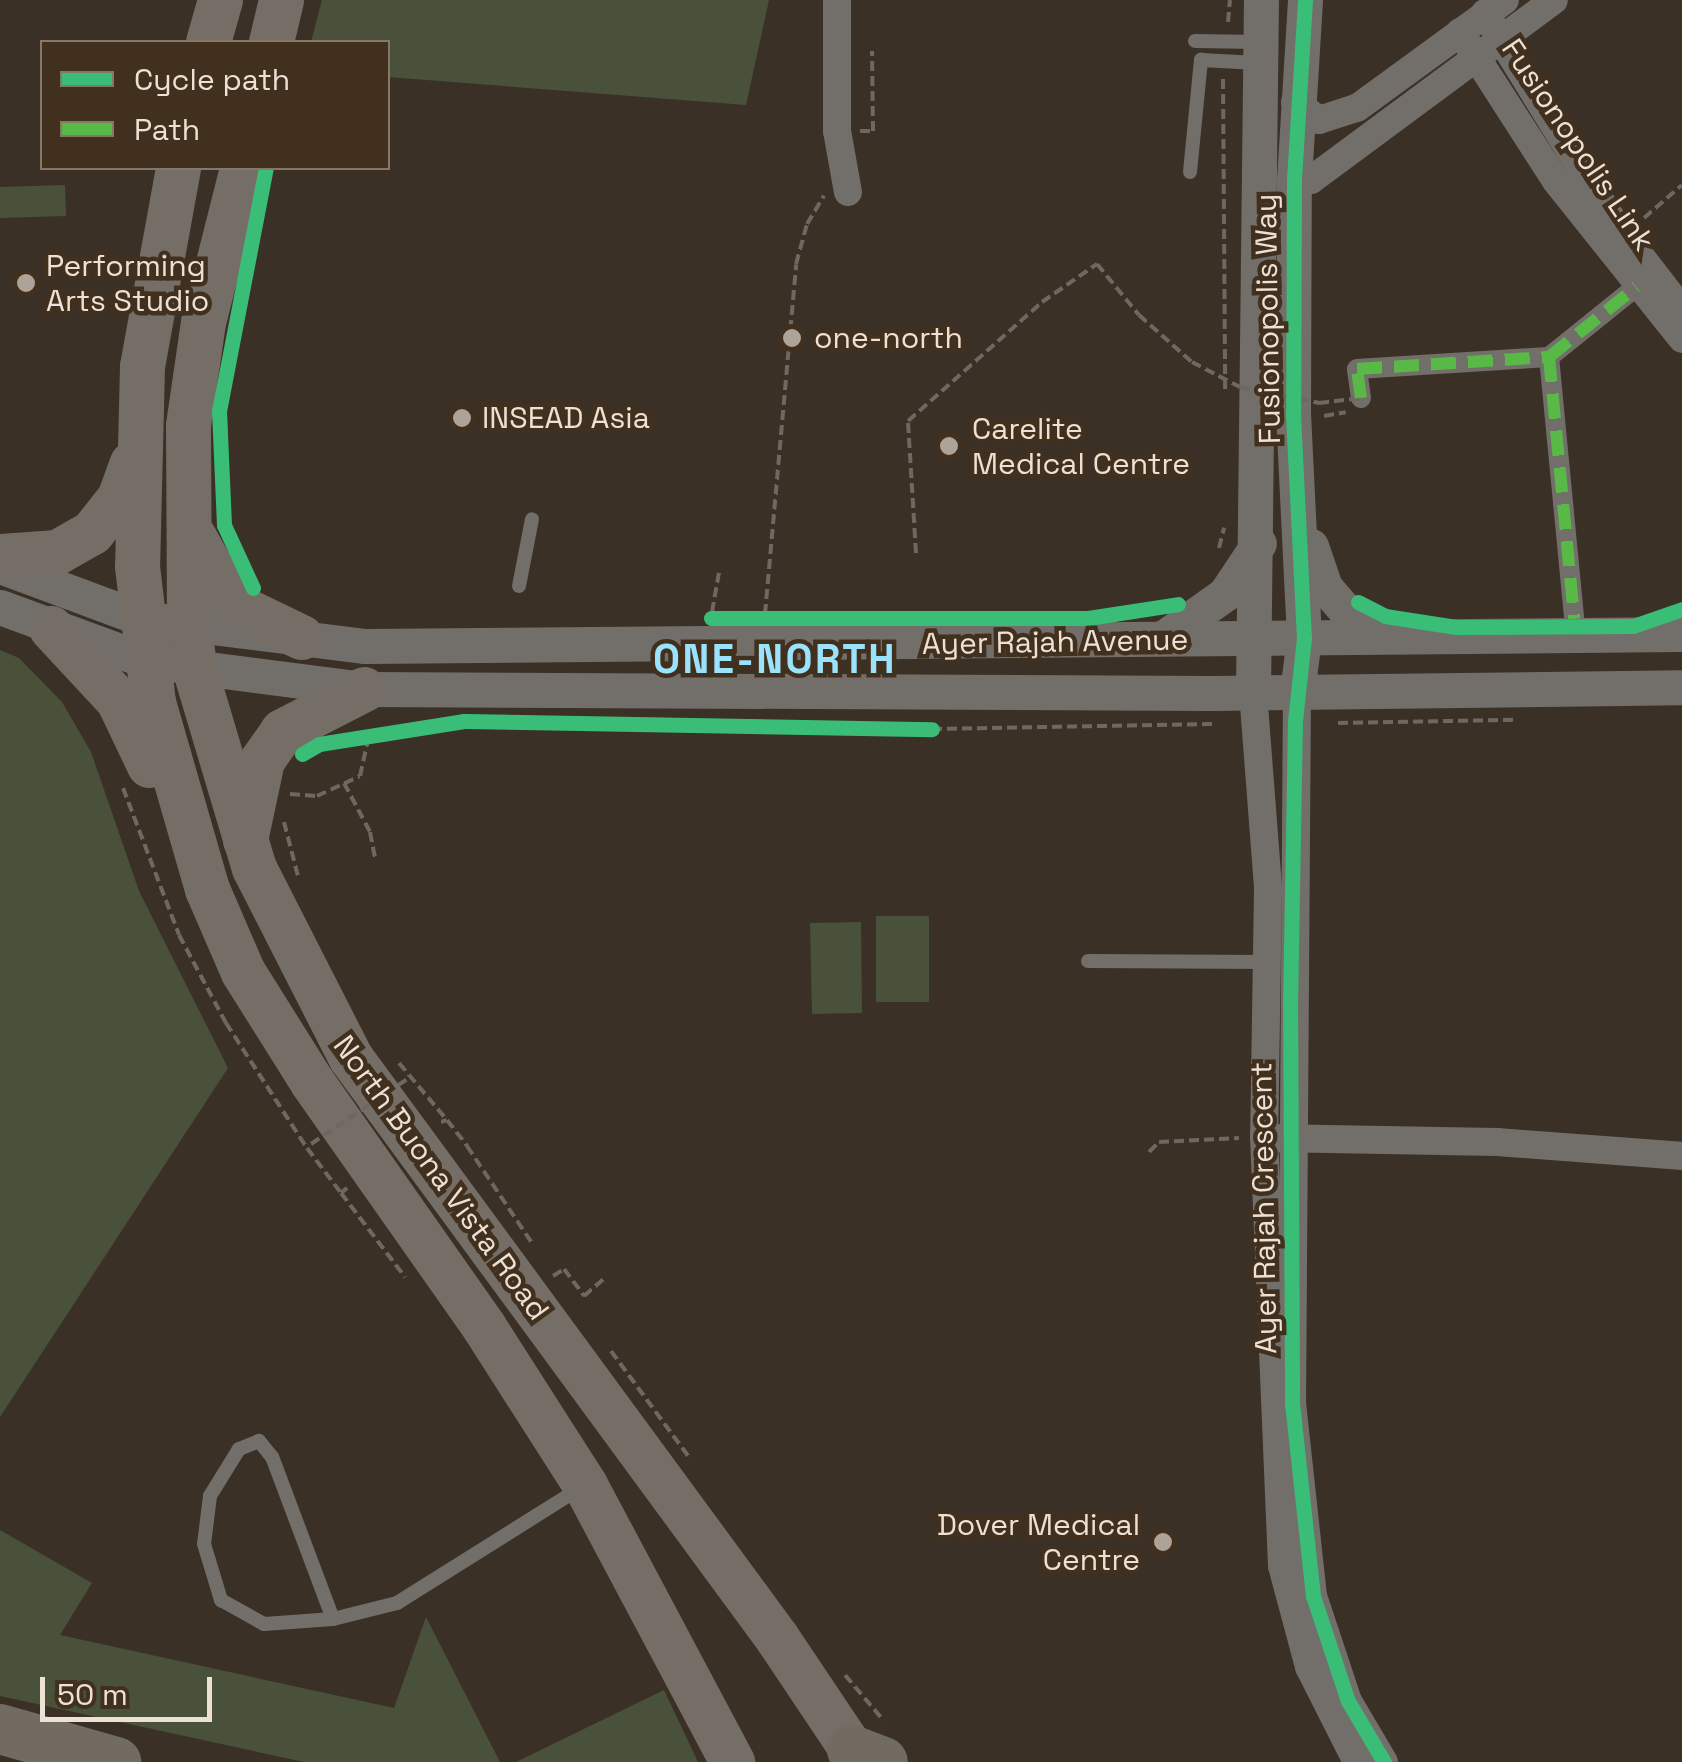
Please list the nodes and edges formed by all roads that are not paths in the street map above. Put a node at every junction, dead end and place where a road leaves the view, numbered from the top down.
1 (220, 0) edge
2 (281, 0) edge
3 (837, 0) edge
4 (1261, 0) edge
5 (1306, 0) edge
6 (1554, 0) edge
7 (1496, 12) edge
8 (209, 40) edge
9 (271, 40) edge
10 (1195, 41) dead end
11 (1468, 42) junction
12 (1242, 52) junction
13 (1416, 64) junction
14 (1295, 102) junction
15 (178, 170) edge
16 (241, 170) edge
17 (1190, 172) dead end
18 (1294, 180) junction
19 (844, 182) road end
20 (1636, 287) junction
21 (1682, 310) edge
22 (1682, 339) edge
23 (1549, 357) junction
24 (1361, 398) road end
25 (137, 448) junction
26 (532, 519) dead end
27 (189, 521) junction
28 (1302, 522) junction
29 (1260, 543) junction
30 (0, 556) edge
31 (0, 566) edge
32 (520, 586) dead end
33 (0, 606) edge
34 (1574, 619) dead end
35 (51, 628) junction
36 (1682, 634) edge
37 (1398, 636) junction
38 (301, 638) junction
39 (1304, 638) junction
40 (1162, 639) junction
41 (144, 640) junction
42 (1256, 642) junction
43 (192, 646) junction
44 (1682, 687) edge
45 (364, 689) junction
46 (1253, 692) junction
47 (1297, 692) junction
48 (1233, 719) junction
49 (245, 842) junction
50 (207, 889) junction
51 (1088, 960) dead end
52 (1266, 962) junction
53 (1276, 1137) junction
54 (1682, 1156) edge
55 (585, 1486) junction
56 (333, 1619) junction
57 (0, 1729) edge
58 (865, 1758) edge
59 (116, 1762) edge
60 (732, 1762) edge
61 (1358, 1762) edge
62 (1384, 1762) edge

1 - 8 main road
2 - 9 main road
3 - 19 street
4 - 12 street, Fusionopolis Way
5 - 14 street, Fusionopolis Way
6 - 7 street
7 - 11 street
7 - 13 lane
7 - 21 street, Fusionopolis Link
10 - 12 lane
11 - 13 street
11 - 18 street
11 - 20 street, Fusionopolis Link
12 - 17 lane
12 - 29 street, Fusionopolis Way
13 - 14 street
14 - 18 street, Fusionopolis Way
15 - 25 main road, North Buona Vista Road
16 - 27 main road, North Buona Vista Road
18 - 28 street, Fusionopolis Way
20 - 22 street, Fusionopolis Link
20 - 23 street
23 - 24 street
23 - 34 street
25 - 30 main road
25 - 41 main road, North Buona Vista Road
26 - 32 lane
27 - 38 main road
27 - 43 main road, North Buona Vista Road
28 - 37 street
28 - 39 street, Fusionopolis Way
29 - 40 street
29 - 42 street, Fusionopolis Way
31 - 41 street
33 - 35 street
35 - 41 street
35 - 50 main road
36 - 37 street, Ayer Rajah Avenue
37 - 39 street, Ayer Rajah Avenue
38 - 40 street, Ayer Rajah Avenue
38 - 43 street, Ayer Rajah Avenue
39 - 42 street, Ayer Rajah Avenue
39 - 47 street, Ayer Rajah Crescent
40 - 42 street, Ayer Rajah Avenue
41 - 43 street
41 - 50 main road, North Buona Vista Road
42 - 46 street, Ayer Rajah Crescent
43 - 45 street, Ayer Rajah Avenue
43 - 49 main road, North Buona Vista Road
44 - 47 street, Ayer Rajah Avenue
45 - 48 street, Ayer Rajah Avenue
45 - 49 main road
46 - 47 street, Ayer Rajah Avenue
46 - 48 street, Ayer Rajah Avenue
46 - 48 street, Ayer Rajah Crescent
47 - 53 street, Ayer Rajah Crescent
48 - 52 street, Ayer Rajah Crescent
49 - 58 main road, North Buona Vista Road
50 - 55 main road, North Buona Vista Road
51 - 52 lane
52 - 53 street, Ayer Rajah Crescent
53 - 54 street, Ayer Rajah Crescent
53 - 61 street, Ayer Rajah Crescent
53 - 62 street, Ayer Rajah Crescent
55 - 56 lane
55 - 60 main road, North Buona Vista Road
56 - 56 lane
57 - 59 highway

